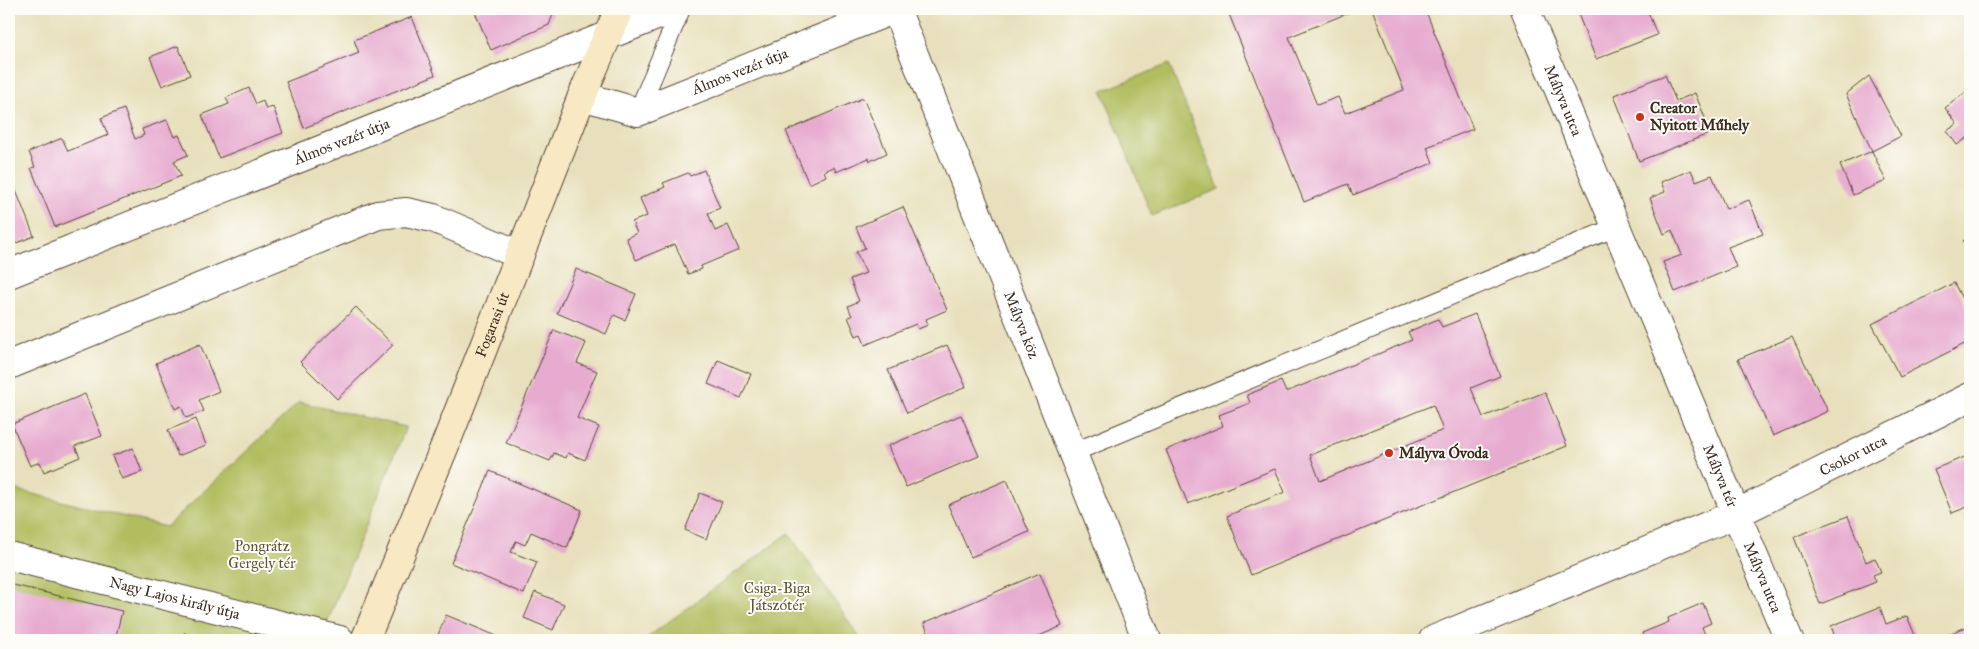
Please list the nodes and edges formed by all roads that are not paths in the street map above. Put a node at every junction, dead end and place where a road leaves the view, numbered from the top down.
1 (619, 9) edge
2 (674, 9) edge
3 (681, 9) edge
4 (895, 9) edge
5 (1525, 9) edge
6 (608, 35) junction
7 (582, 96) junction
8 (638, 112) junction
9 (1601, 190) joint
10 (1616, 227) junction
11 (520, 255) junction
12 (9, 274) edge
13 (9, 365) edge
14 (1970, 397) edge
15 (1072, 452) junction
16 (1736, 514) junction
17 (9, 556) edge
18 (340, 640) edge
19 (366, 640) edge
20 (1147, 640) edge
21 (1433, 640) edge
22 (1789, 640) edge

1 - 6 main road, Fogarasi út
2 - 6 street, Álmos vezér útja
3 - 8 lane
4 - 8 street, Álmos vezér útja
4 - 15 street, Mályva köz
5 - 9 street, Mályva utca
6 - 7 main road, Fogarasi út
6 - 12 street, Álmos vezér útja
7 - 8 street
7 - 11 main road, Fogarasi út
9 - 10 street, Mályva tér
10 - 15 lane
10 - 16 street, Mályva tér
11 - 13 street
11 - 19 main road, Fogarasi út
14 - 16 street, Csokor utca
15 - 20 street, Mályva köz
16 - 21 street, Mályva tér
16 - 22 street, Mályva utca
17 - 18 street, Nagy Lajos király útja

